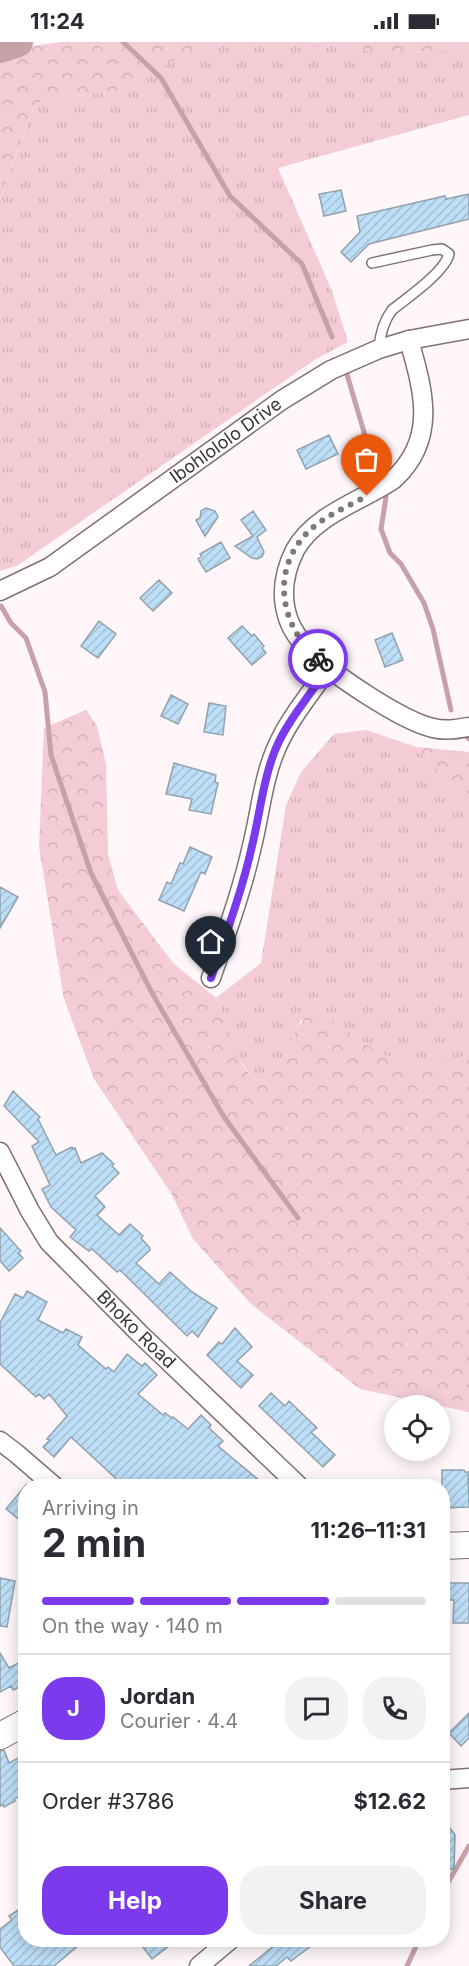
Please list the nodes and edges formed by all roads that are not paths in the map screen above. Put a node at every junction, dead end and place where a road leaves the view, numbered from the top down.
1 (372, 262) dead end
2 (469, 328) edge
3 (409, 340) junction
4 (379, 349) junction
5 (0, 591) edge
6 (328, 668) junction
7 (469, 727) edge
8 (211, 978) dead end
9 (0, 1152) edge
10 (0, 1441) edge
11 (46, 1479) edge
12 (292, 1479) edge
13 (469, 1545) edge
14 (450, 1546) edge
15 (18, 1726) edge
16 (0, 1736) edge
17 (469, 1779) edge
18 (450, 1780) edge
19 (222, 1947) edge
20 (199, 1966) edge

1 - 4 lane
2 - 3 street, Ibohlololo Drive
3 - 4 street, Ibohlololo Drive
3 - 6 street
4 - 5 street, Ibohlololo Drive
6 - 7 street
6 - 8 street
9 - 12 street, Bhoko Road
10 - 11 street
13 - 14 street
15 - 16 street
17 - 18 street
19 - 20 street

